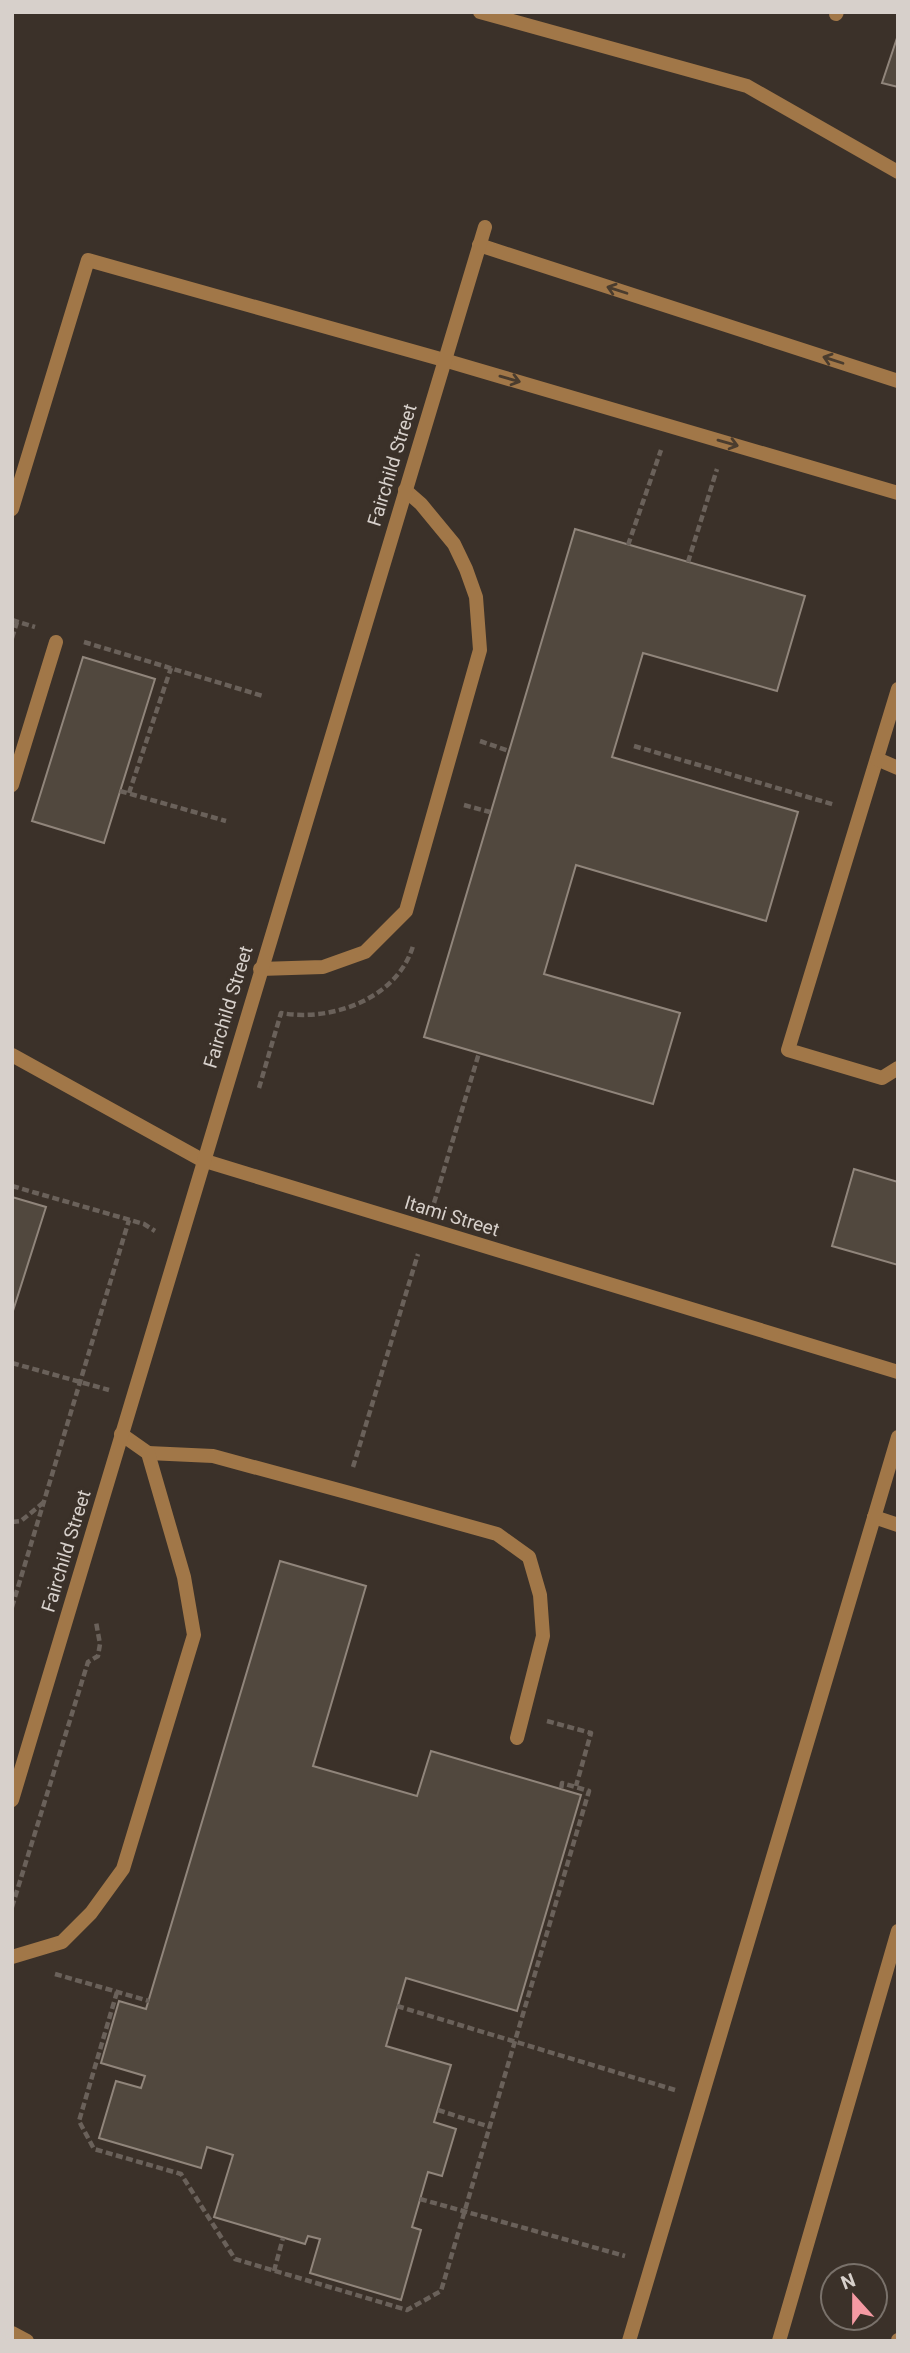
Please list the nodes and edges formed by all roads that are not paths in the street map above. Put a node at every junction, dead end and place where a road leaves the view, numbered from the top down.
1 (480, 12) edge
2 (898, 172) edge
3 (485, 226) dead end
4 (479, 245) junction
5 (444, 360) junction
6 (898, 382) edge
7 (405, 490) junction
8 (898, 494) edge
9 (12, 509) edge
10 (56, 642) dead end
11 (898, 689) edge
12 (877, 759) junction
13 (898, 768) edge
14 (12, 785) edge
15 (260, 969) junction
16 (12, 1055) edge
17 (898, 1068) edge
18 (202, 1160) junction
19 (898, 1372) edge
20 (121, 1434) junction
21 (898, 1437) edge
22 (148, 1453) junction
23 (874, 1517) junction
24 (898, 1525) edge
25 (517, 1738) dead end
26 (12, 1800) edge
27 (898, 1931) edge
28 (12, 1957) edge
29 (12, 2333) edge
30 (27, 2341) edge
31 (629, 2341) edge
32 (779, 2341) edge

1 - 2 street
3 - 4 street, Fairchild Street
4 - 5 street, Fairchild Street
6 -> 4 street
5 - 7 street, Fairchild Street
5 -> 8 street
5 - 9 street
7 - 15 street, Fairchild Street
7 - 15 street
10 - 14 street
11 - 12 street
12 - 13 street
12 - 17 street
15 - 18 street, Fairchild Street
16 - 18 street, Itami Street
18 - 19 street, Itami Street
18 - 20 street, Fairchild Street
20 - 22 street
20 - 26 street, Fairchild Street
21 - 23 street
22 - 25 street
22 - 28 street
23 - 24 street
23 - 31 street
27 - 32 street
29 - 30 street

